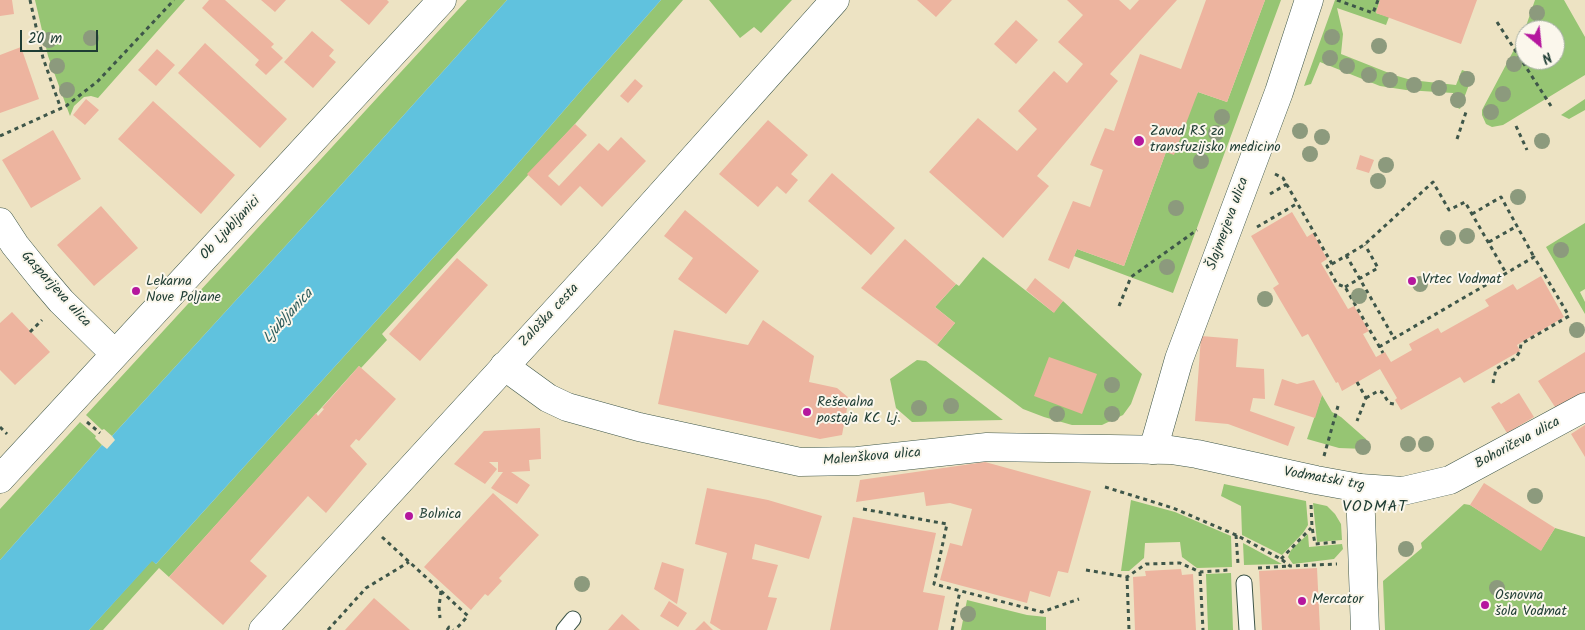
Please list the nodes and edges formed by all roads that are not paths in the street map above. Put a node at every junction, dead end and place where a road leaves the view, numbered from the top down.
1 (442, 0) edge
2 (835, 0) edge
3 (1308, 0) edge
4 (0, 222) edge
5 (115, 354) junction
6 (504, 366) junction
7 (1585, 407) edge
8 (1153, 450) junction
9 (1258, 467) joint
10 (0, 479) edge
11 (1450, 480) joint
12 (1360, 488) junction
13 (1241, 576) road end
14 (263, 630) edge
15 (1247, 630) edge
16 (1365, 630) edge

1 - 5 street, Ob Ljubljanici
2 - 6 street, Zaloška cesta
3 - 8 street, Šlajmerjeva ulica
4 - 5 street, Gasparijeva ulica
5 - 10 street, Ob Ljubljanici
6 - 8 street, Malenškova ulica
6 - 14 street, Zaloška cesta
7 - 11 street, Bohoričeva ulica
8 - 9 street, Malenškova ulica
9 - 12 street, Vodmatski trg
11 - 12 street, Vodmatski trg
12 - 16 street
13 - 15 lane

